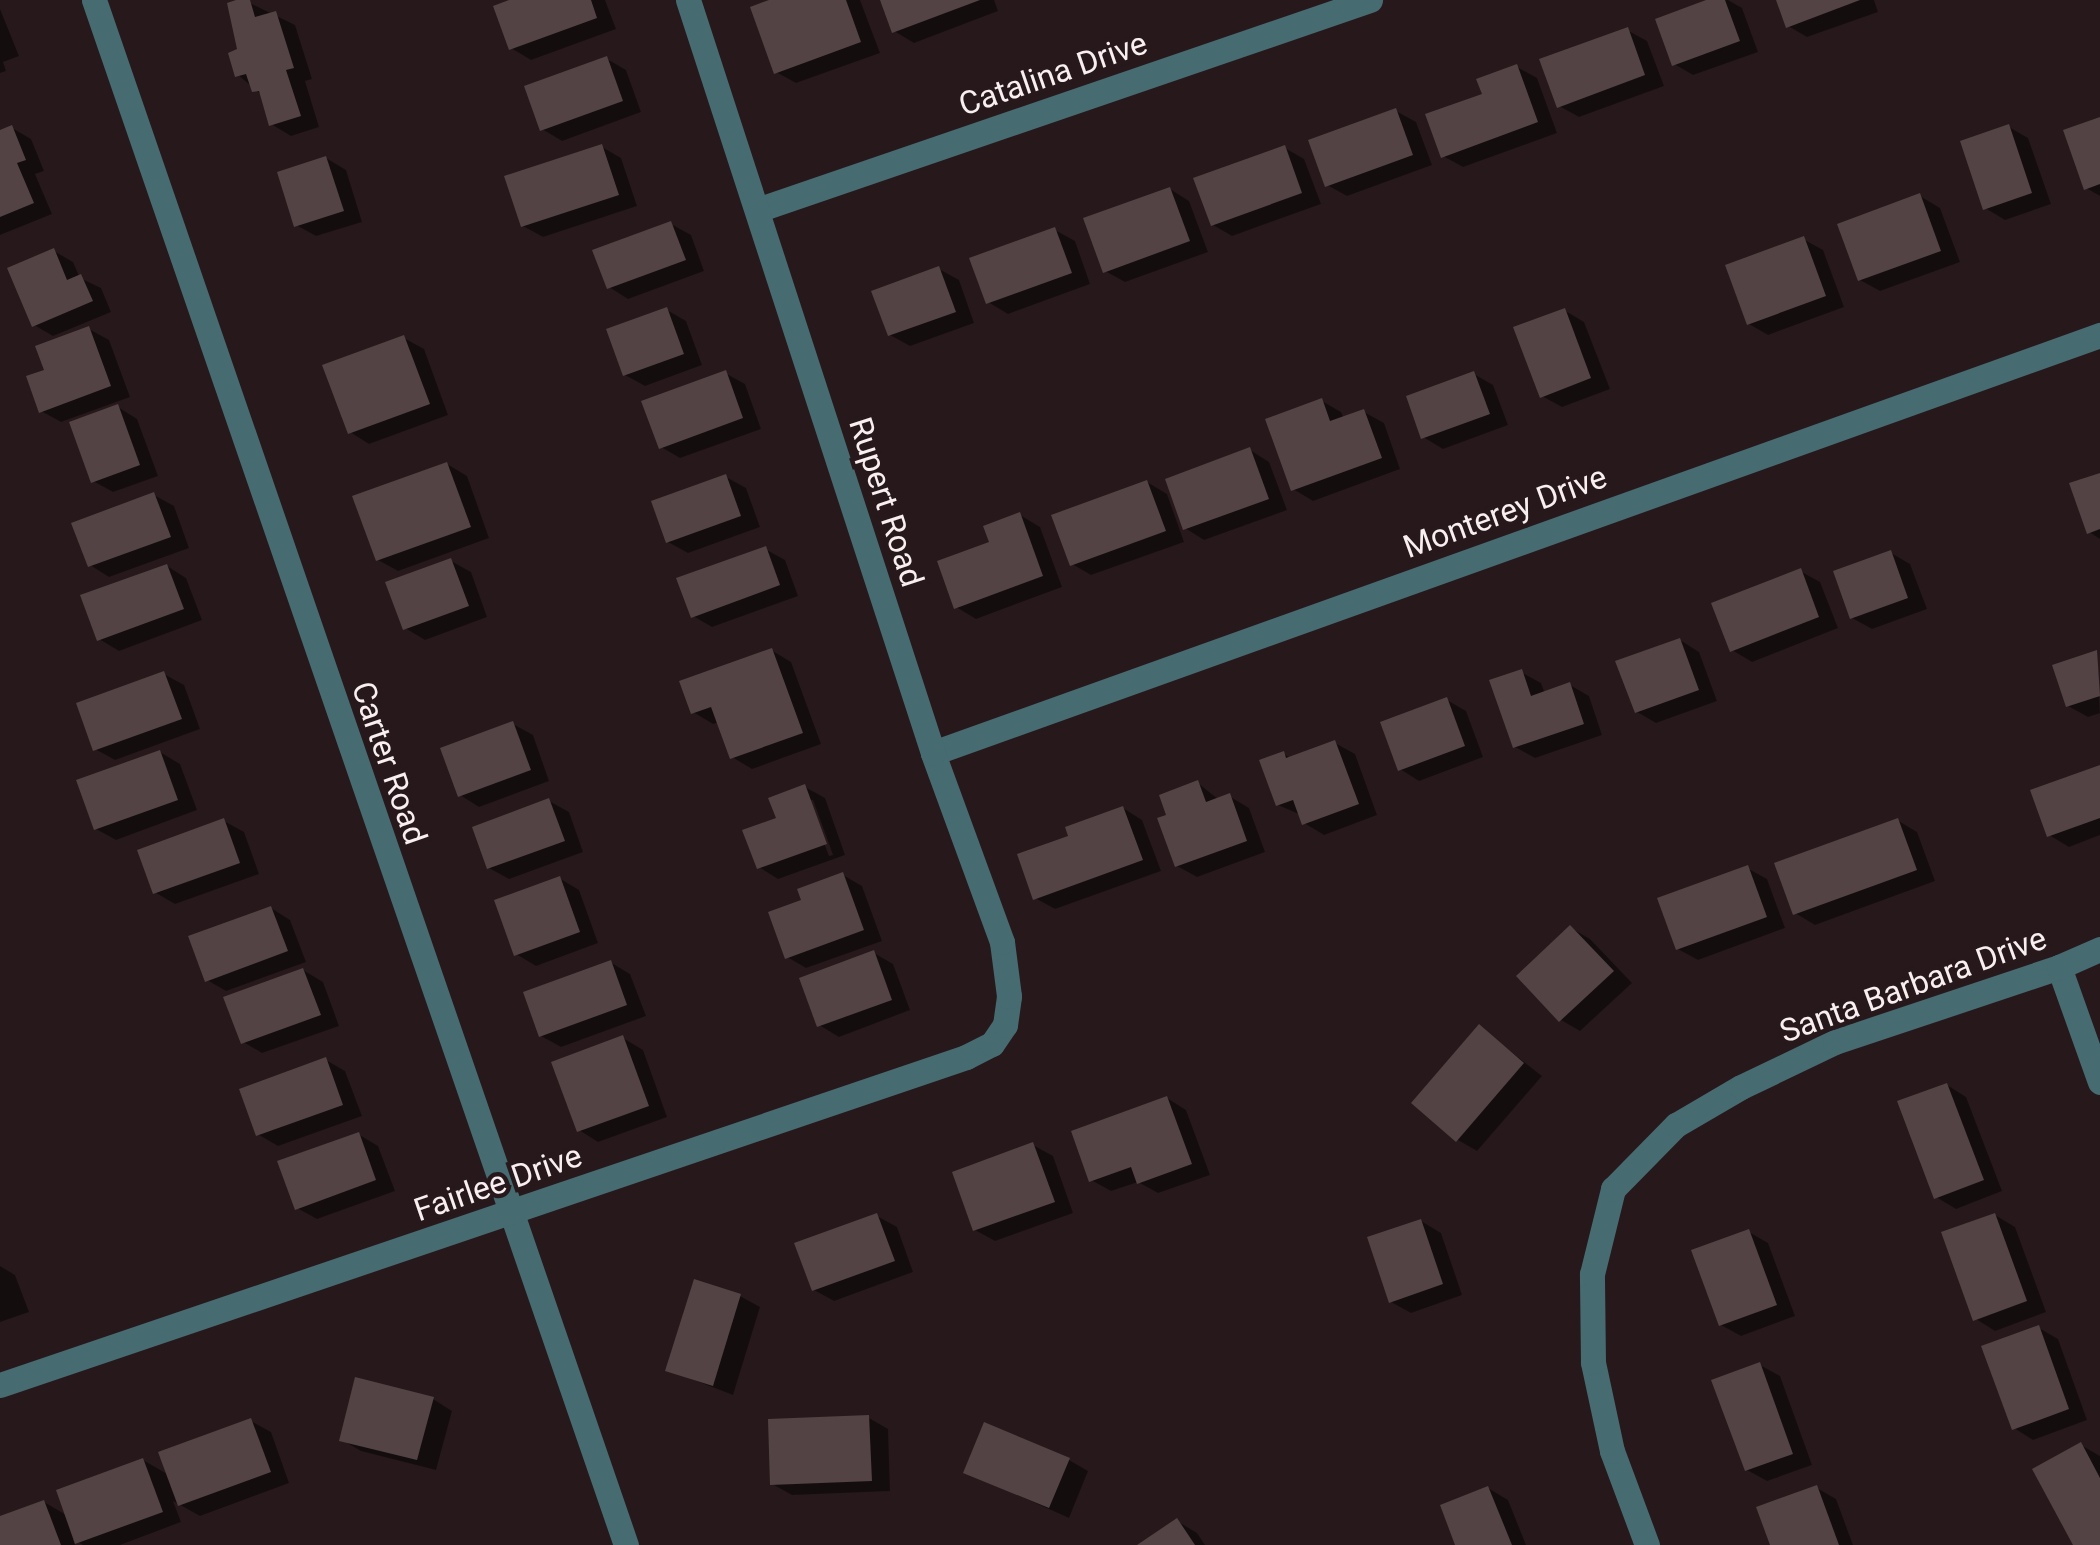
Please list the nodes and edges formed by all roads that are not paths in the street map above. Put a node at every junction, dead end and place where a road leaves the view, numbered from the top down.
1 (94, 0) edge
2 (688, 0) edge
3 (1370, 0) edge
4 (758, 210) junction
5 (2100, 335) edge
6 (933, 753) junction
7 (2100, 949) edge
8 (2059, 967) junction
9 (1006, 1025) joint
10 (2100, 1082) edge
11 (509, 1213) junction
12 (0, 1386) edge
13 (626, 1545) edge
14 (1647, 1545) edge

1 - 11 street, Carter Road
2 - 4 street, Rupert Road
3 - 4 street, Catalina Drive
4 - 6 street, Rupert Road
5 - 6 street, Monterey Drive
6 - 9 street, Rupert Road
7 - 8 street, Santa Barbara Drive
8 - 10 street
8 - 14 street, Santa Barbara Drive
9 - 11 street, Fairlee Drive
11 - 12 street, Fairlee Drive
11 - 13 street, Carter Road

